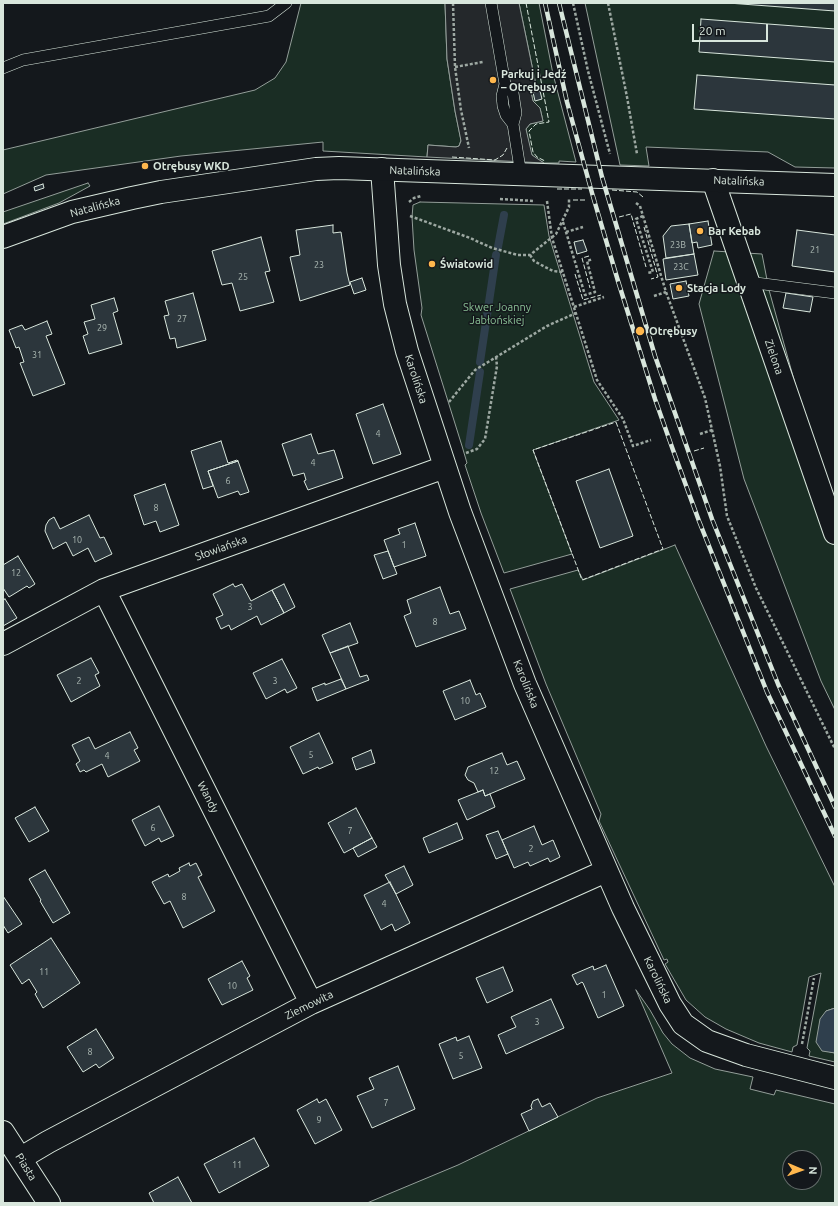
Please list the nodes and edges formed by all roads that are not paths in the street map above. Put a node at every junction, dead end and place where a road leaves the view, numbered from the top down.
1 (286, 3) edge
2 (491, 3) edge
3 (3, 68) edge
4 (382, 169) junction
5 (521, 175) junction
6 (713, 180) junction
7 (835, 185) edge
8 (3, 237) edge
9 (748, 282) junction
10 (835, 293) edge
11 (444, 464) junction
12 (835, 533) edge
13 (104, 590) junction
14 (3, 644) edge
15 (606, 871) junction
16 (311, 1003) junction
17 (835, 1078) edge
18 (3, 1132) edge
19 (21, 1158) junction
20 (49, 1203) edge

1 - 3 lane
2 - 5 lane
4 - 5 street, Natalińska
4 - 8 street, Natalińska
4 - 11 street, Karolińska
5 - 6 street, Natalińska
6 - 7 street, Natalińska
6 - 9 street, Zielona
9 - 10 lane
9 - 12 street, Zielona
11 - 13 street, Słowiańska
11 - 15 street, Karolińska
13 - 14 street, Słowiańska
13 - 16 street, Wandy
15 - 16 street, Ziemowita
15 - 17 street, Karolińska
16 - 19 street, Ziemowita
18 - 19 street, Piasta
19 - 20 street, Piasta

